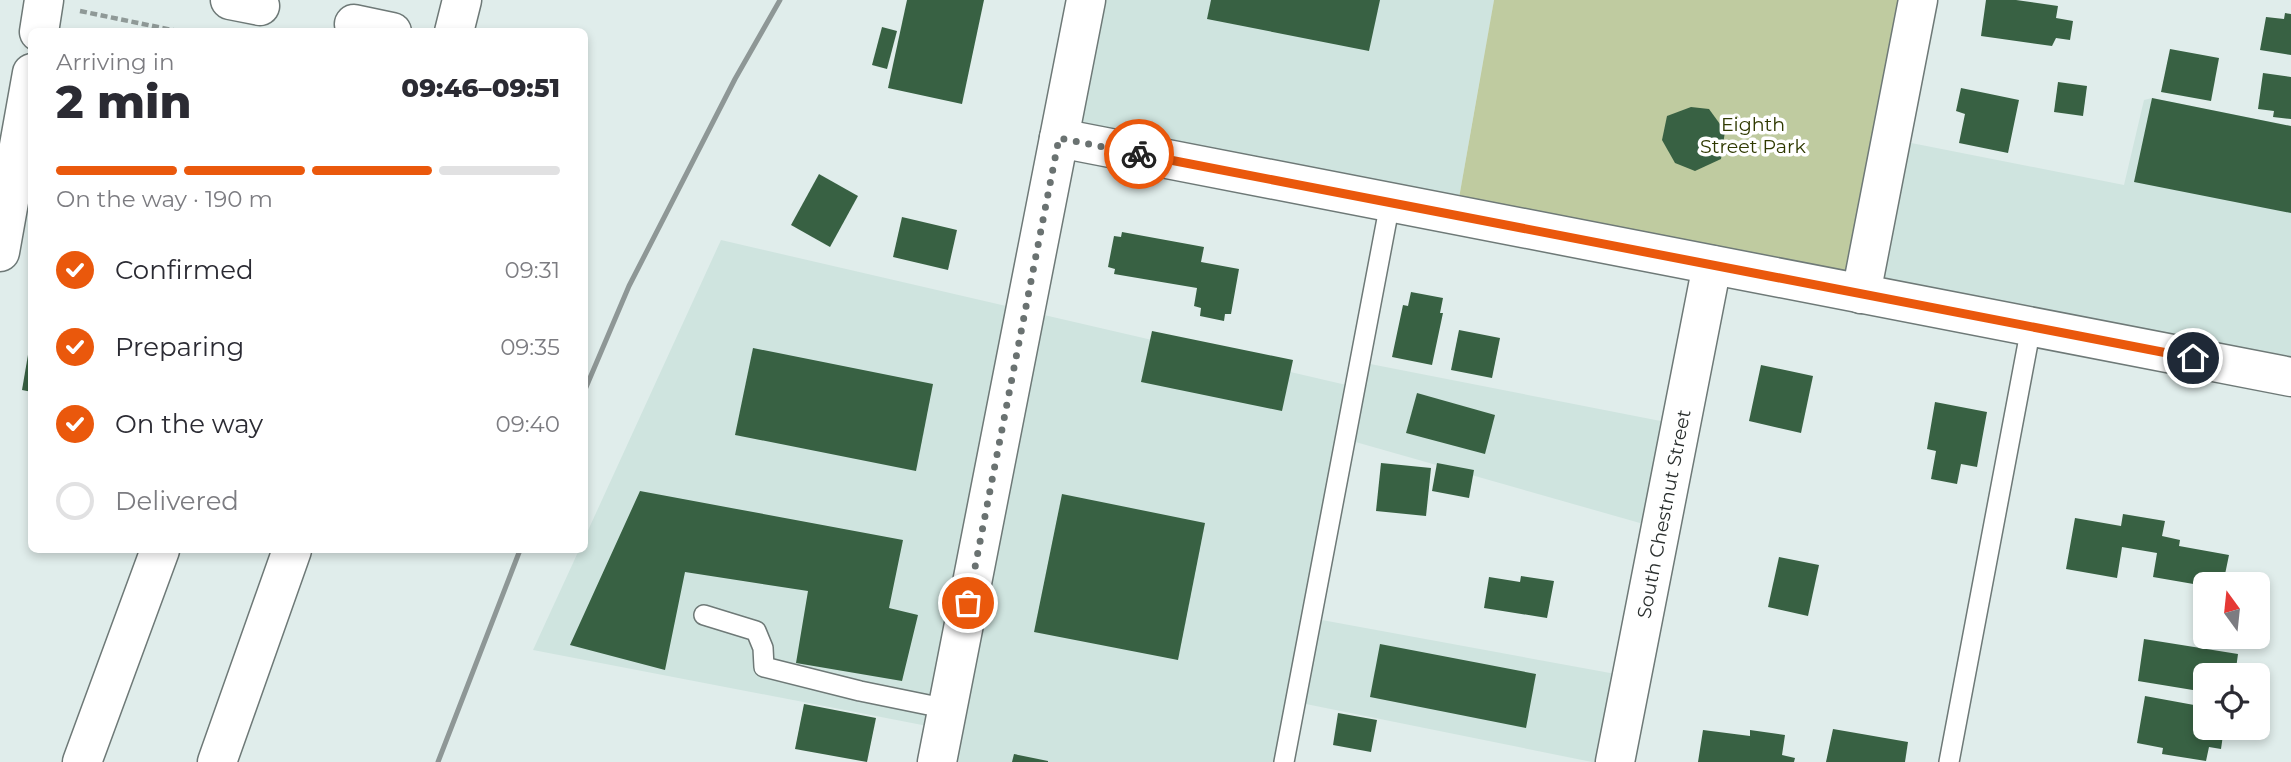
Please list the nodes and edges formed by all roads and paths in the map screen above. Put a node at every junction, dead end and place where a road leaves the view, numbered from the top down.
1 (462, 0) edge
2 (1086, 0) edge
3 (1918, 0) edge
4 (42, 12) edge
5 (356, 19) edge
6 (154, 28) edge
7 (381, 28) edge
8 (455, 28) edge
9 (28, 95) edge
10 (1059, 138) junction
11 (1390, 203) junction
12 (0, 252) edge
13 (1712, 265) junction
14 (1861, 294) junction
15 (2031, 327) junction
16 (2291, 377) edge
17 (159, 553) edge
18 (291, 553) edge
19 (704, 615) dead end
20 (948, 709) junction
21 (82, 762) edge
22 (217, 762) edge
23 (937, 762) edge
24 (1284, 762) edge
25 (1615, 762) edge
26 (1949, 762) edge

1 - 8 street
2 - 10 street
3 - 14 street
4 - 6 path
5 - 7 street
9 - 12 street
10 - 11 street
10 - 20 street
11 - 13 street
11 - 24 lane
13 - 14 street
13 - 25 street, South Chestnut Street
14 - 15 street
15 - 16 street
15 - 26 lane
17 - 21 street
18 - 22 street
19 - 20 lane
20 - 23 street

